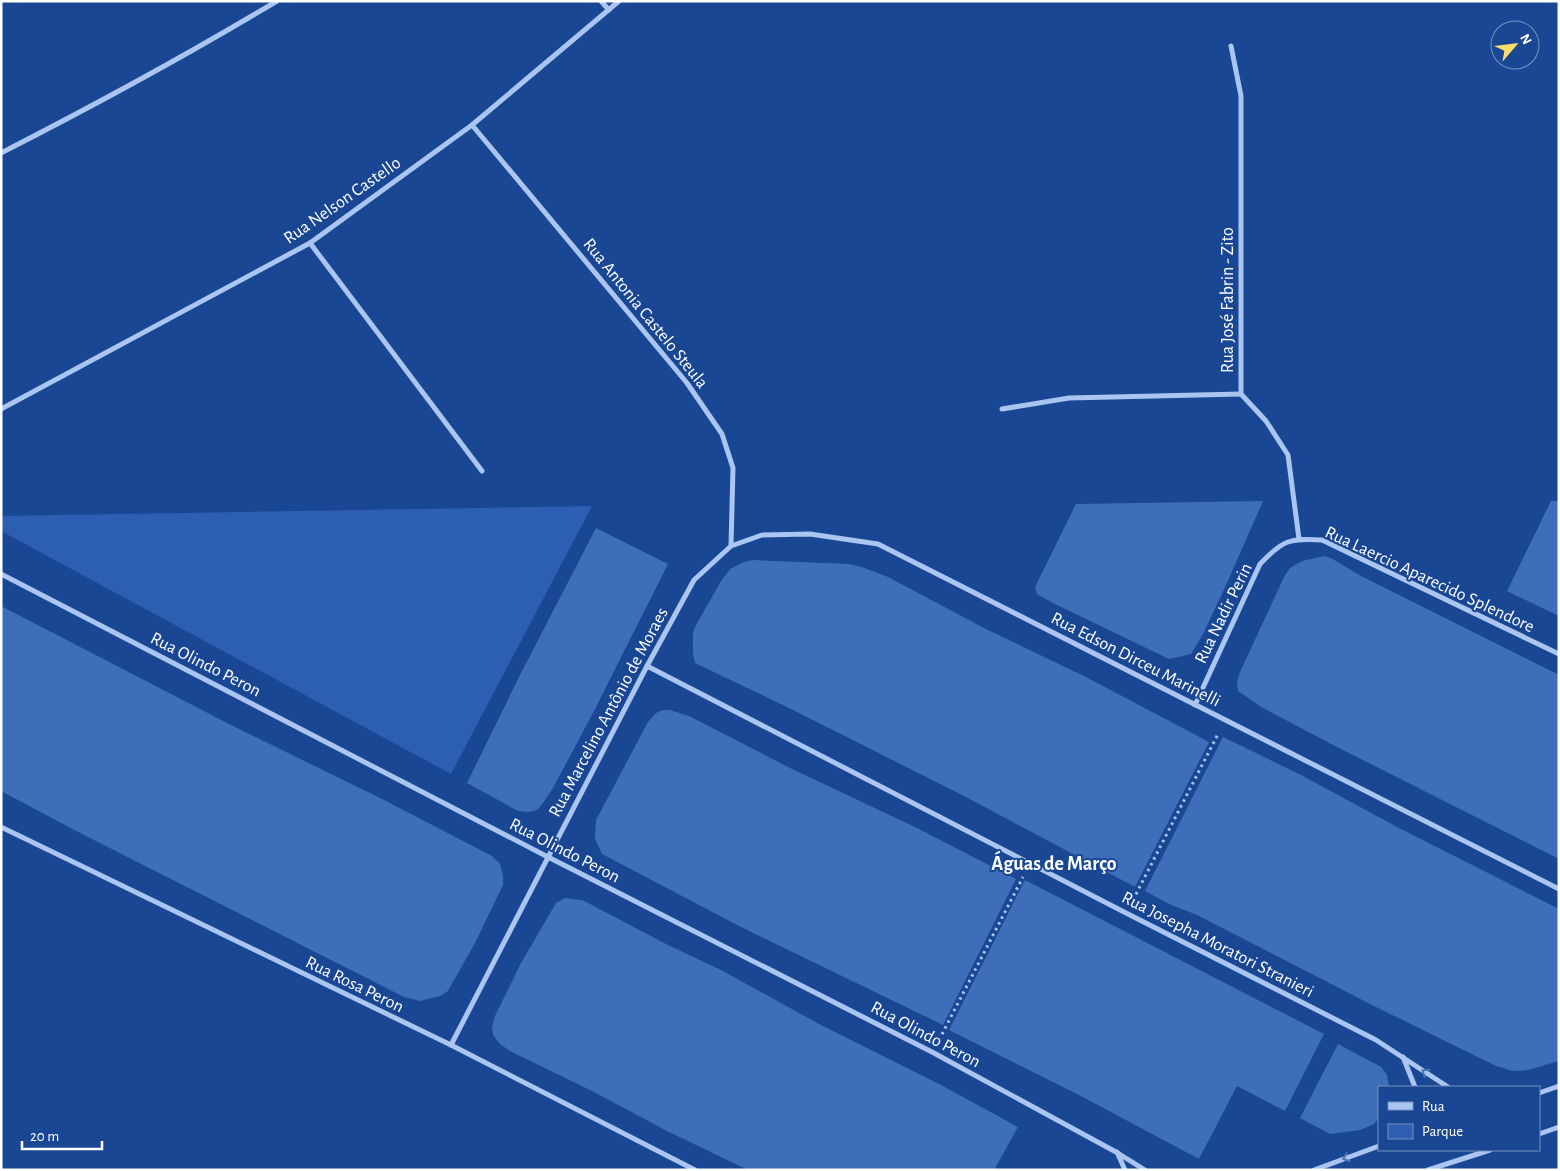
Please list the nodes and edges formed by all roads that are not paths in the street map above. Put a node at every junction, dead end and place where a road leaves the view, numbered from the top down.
1 (277, 1) edge
2 (601, 1) edge
3 (619, 1) edge
4 (609, 10) junction
5 (1231, 46) dead end
6 (472, 125) junction
7 (1, 152) edge
8 (310, 243) junction
9 (1241, 394) junction
10 (1, 409) edge
11 (1002, 409) dead end
12 (482, 471) dead end
13 (1299, 539) junction
14 (1287, 542) joint
15 (731, 546) junction
16 (1, 574) edge
17 (694, 580) joint
18 (1559, 654) edge
19 (647, 666) junction
20 (1195, 704) junction
21 (1, 827) edge
22 (548, 857) junction
23 (1559, 889) edge
24 (450, 1045) junction
25 (1402, 1057) junction
26 (1416, 1086) edge
27 (1446, 1086) edge
28 (1559, 1086) edge
29 (1540, 1093) edge
30 (1559, 1127) edge
31 (1540, 1134) edge
32 (1378, 1146) edge
33 (1487, 1151) edge
34 (1116, 1152) junction
35 (695, 1170) edge
36 (1125, 1170) edge
37 (1144, 1170) edge
38 (1314, 1170) edge
39 (1428, 1170) edge

1 - 7 street
2 - 4 street
3 - 4 street, Rua Nelson Castello
4 - 6 street, Rua Nelson Castello
5 - 9 street, Rua José Fabrin - Zito
6 - 8 street, Rua Nelson Castello
6 - 15 street, Rua Antonia Castelo Steula
8 - 10 street, Rua Nelson Castello
8 - 12 street
9 - 11 street
9 - 13 street, Rua José Fabrin - Zito
13 - 14 street, Rua Laercio Aparecido Splendore
13 - 18 street, Rua Laercio Aparecido Splendore
14 - 20 street, Rua Nadir Perin
15 - 17 street, Rua Edson Dirceu Marinelli
15 - 20 street, Rua Edson Dirceu Marinelli
16 - 22 street, Rua Olindo Peron
17 - 19 street, Rua Marcelino Antônio de Moraes
19 - 22 street, Rua Marcelino Antônio de Moraes
19 - 25 street, Rua Josepha Moratori Stranieri
20 - 23 street, Rua Edson Dirceu Marinelli
21 - 24 street, Rua Rosa Peron
22 - 24 street, Rua Marcelino Antônio de Moraes
22 - 34 street, Rua Olindo Peron
24 - 35 street, Rua Rosa Peron
25 - 26 street
27 -> 25 street, Rua Josepha Moratori Stranieri
28 - 29 street
30 - 31 street
32 -> 38 street
33 - 39 street
34 - 36 street
34 - 37 street, Rua Olindo Peron

